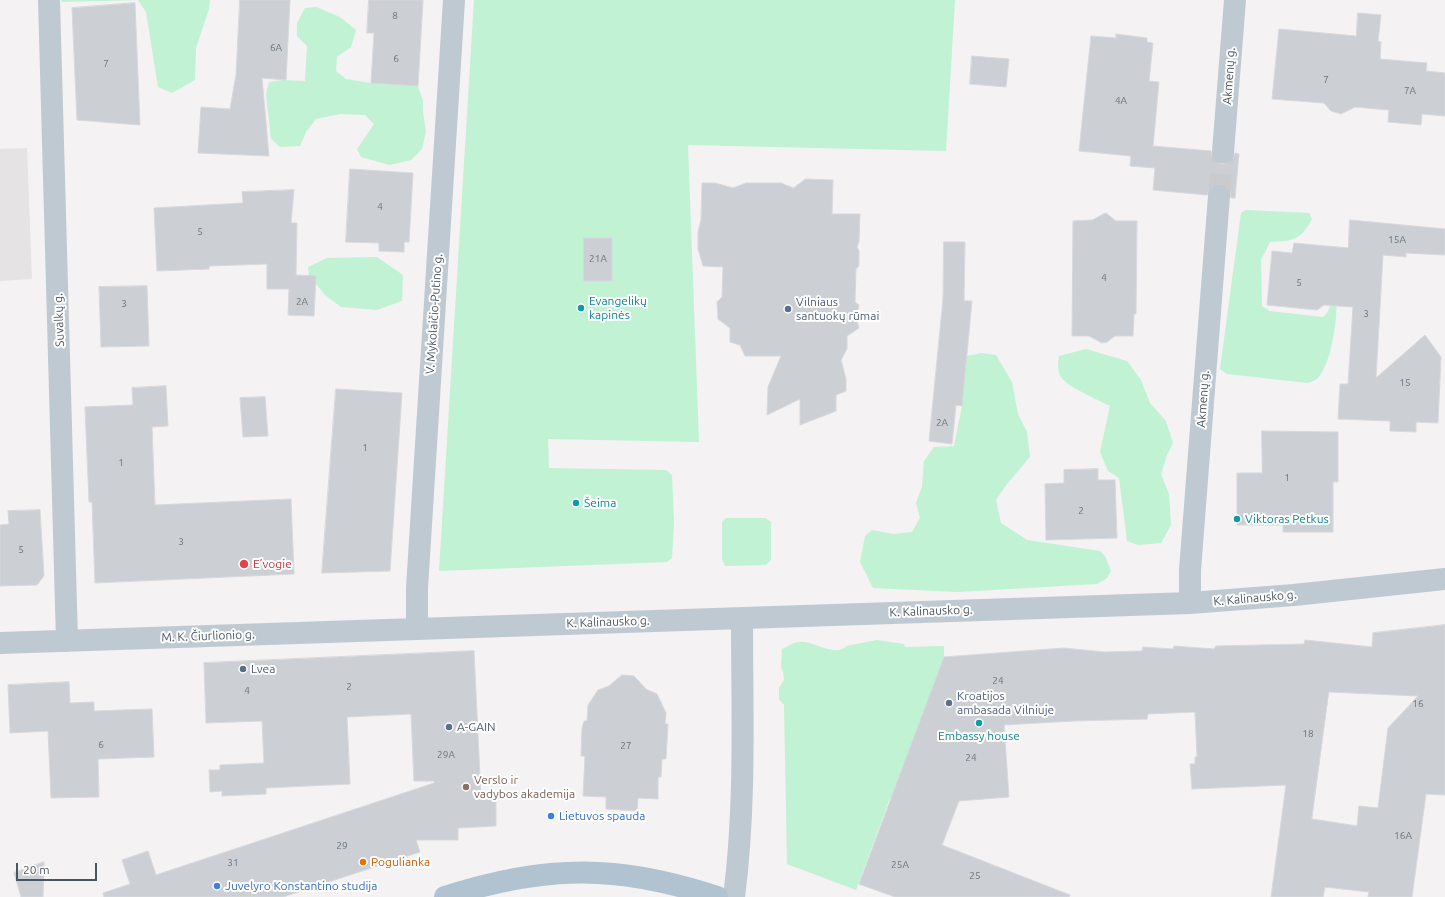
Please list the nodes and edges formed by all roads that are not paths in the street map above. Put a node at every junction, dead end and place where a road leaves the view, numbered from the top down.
1 (49, 0) edge
2 (454, 0) edge
3 (1235, 0) edge
4 (1223, 152) tunnel mouth
5 (1219, 196) tunnel mouth
6 (1445, 578) edge
7 (1190, 603) junction
8 (742, 618) junction
9 (417, 629) junction
10 (67, 641) junction
11 (0, 643) edge
12 (445, 897) edge
13 (717, 897) edge
14 (734, 897) edge

1 - 10 street, Suvalkų g.
2 - 9 street, V. Mykolaičio-Putino g.
3 - 4 street, Akmenų g.
5 - 7 street, Akmenų g.
6 - 7 street, K. Kalinausko g.
7 - 8 street, K. Kalinausko g.
8 - 9 street, K. Kalinausko g.
8 - 14 street
9 - 10 street, M. K. Čiurlionio g.
10 - 11 street, M. K. Čiurlionio g.
12 - 13 main road

